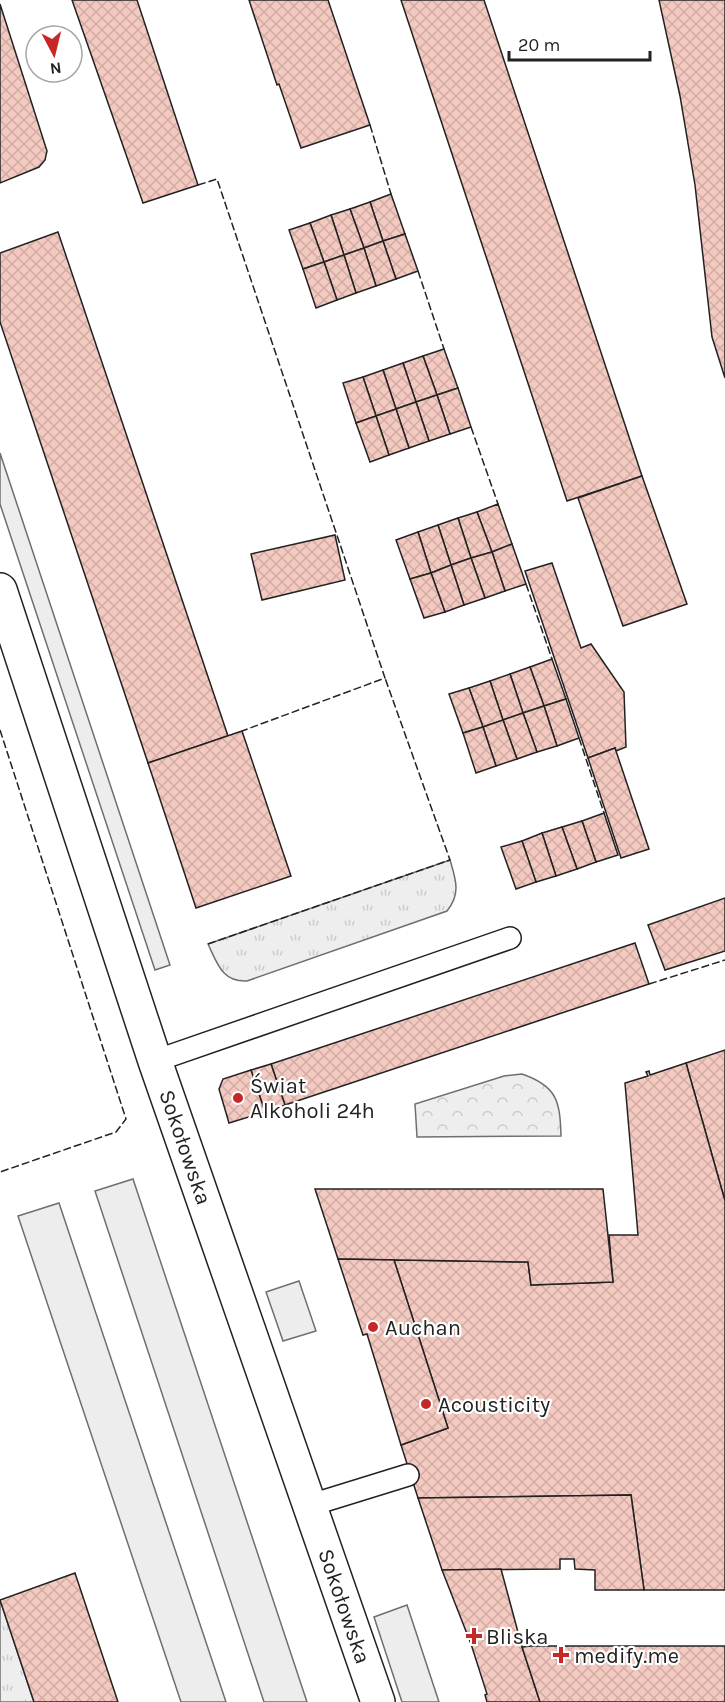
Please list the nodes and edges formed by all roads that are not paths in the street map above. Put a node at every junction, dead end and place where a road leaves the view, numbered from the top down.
1 (0, 590) edge
2 (510, 938) dead end
3 (155, 1061) junction
4 (408, 1475) dead end
5 (311, 1505) junction
6 (378, 1702) edge

1 - 3 street, Sokołowska
2 - 3 lane
3 - 5 street, Sokołowska
4 - 5 lane
5 - 6 street, Sokołowska

